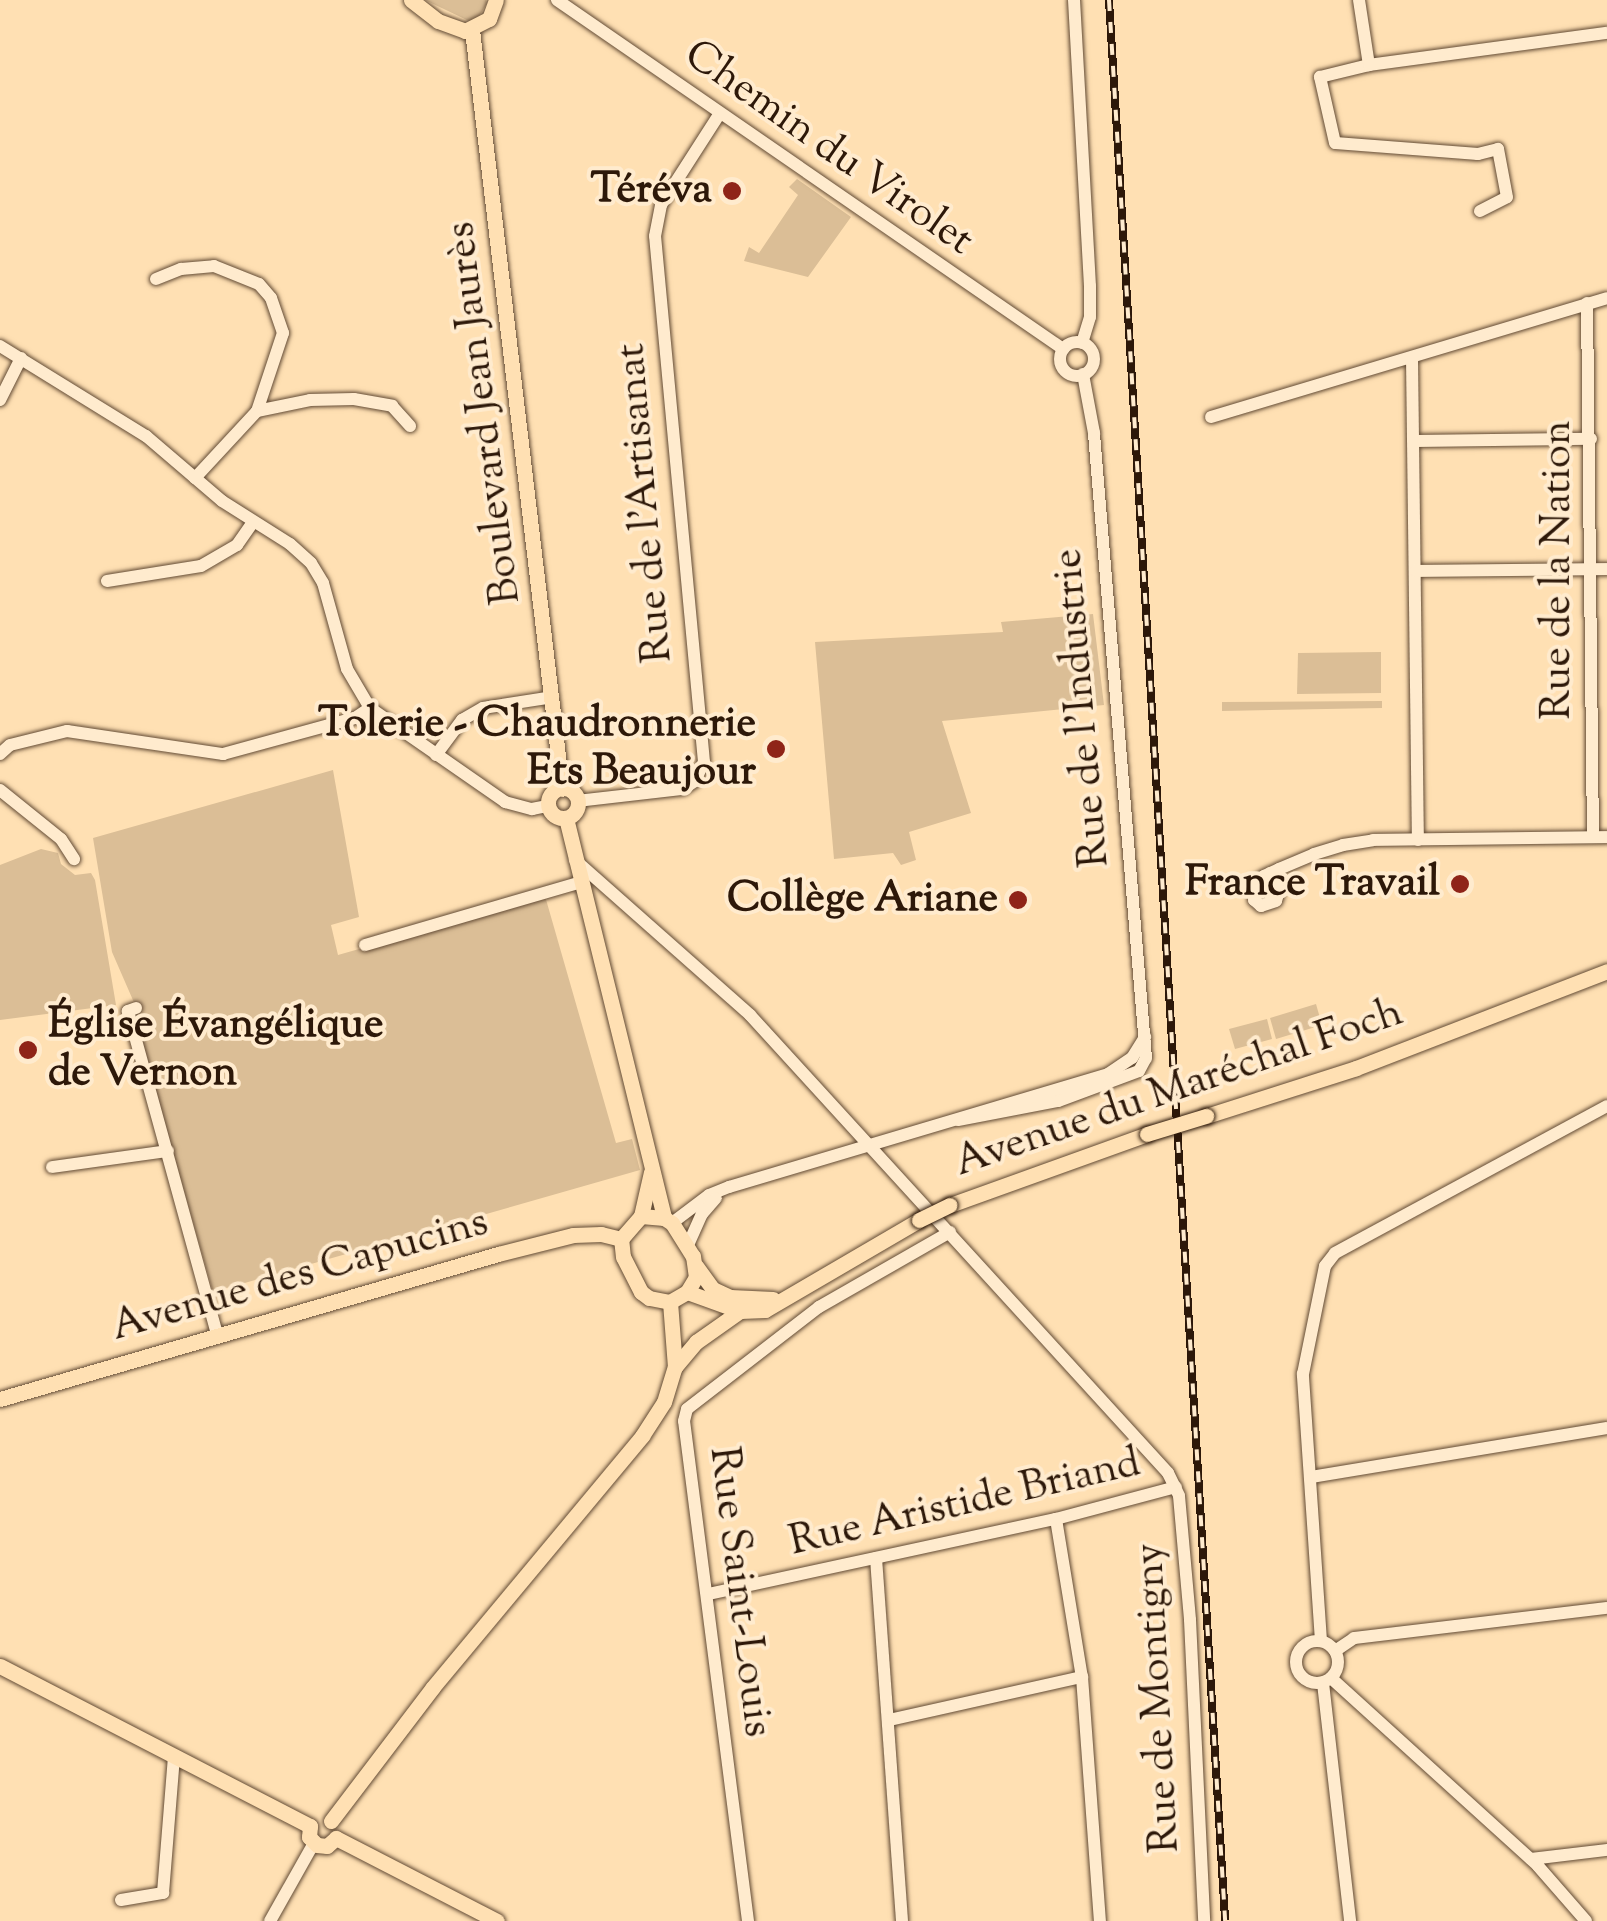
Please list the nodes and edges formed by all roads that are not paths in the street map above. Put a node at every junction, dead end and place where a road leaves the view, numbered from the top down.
1 (410, 0) edge
2 (496, 0) edge
3 (558, 0) edge
4 (1074, 0) edge
5 (1360, 0) edge
6 (472, 30) junction
7 (1607, 33) edge
8 (1369, 65) junction
9 (720, 113) junction
10 (1480, 211) dead end
11 (156, 279) dead end
12 (1607, 298) edge
13 (1588, 303) junction
14 (1082, 343) junction
15 (0, 346) edge
16 (1063, 349) junction
17 (21, 358) junction
18 (1412, 358) junction
19 (1084, 374) junction
20 (0, 400) edge
21 (257, 411) junction
22 (1211, 417) dead end
23 (410, 426) dead end
24 (1591, 439) junction
25 (1414, 441) junction
26 (195, 478) junction
27 (253, 522) junction
28 (1591, 569) junction
29 (1607, 569) edge
30 (1416, 571) junction
31 (107, 581) dead end
32 (553, 697) junction
33 (376, 712) junction
34 (3, 747) edge
35 (436, 755) junction
36 (562, 789) junction
37 (0, 790) edge
38 (577, 801) junction
39 (548, 806) junction
40 (566, 818) junction
41 (1600, 837) edge
42 (1418, 840) junction
43 (74, 858) dead end
44 (573, 858) junction
45 (1270, 873) dead end
46 (579, 883) junction
47 (365, 945) dead end
48 (1607, 971) edge
49 (136, 1008) dead end
50 (1146, 1038) junction
51 (1607, 1106) edge
52 (958, 1120) junction
53 (869, 1146) junction
54 (168, 1152) junction
55 (52, 1167) dead end
56 (651, 1172) junction
57 (729, 1186) junction
58 (641, 1216) junction
59 (668, 1220) junction
60 (950, 1232) junction
61 (620, 1239) junction
62 (688, 1245) junction
63 (696, 1266) junction
64 (687, 1292) junction
65 (787, 1299) junction
66 (670, 1302) junction
67 (740, 1310) junction
68 (217, 1336) junction
69 (675, 1366) junction
70 (0, 1399) edge
71 (1607, 1428) edge
72 (1311, 1477) junction
73 (1176, 1487) junction
74 (1056, 1519) junction
75 (876, 1558) junction
76 (708, 1594) junction
77 (1607, 1608) edge
78 (1320, 1641) junction
79 (1335, 1651) junction
80 (0, 1666) edge
81 (1082, 1677) junction
82 (1327, 1680) junction
83 (889, 1720) junction
84 (174, 1756) junction
85 (310, 1826) junction
86 (333, 1830) junction
87 (314, 1844) junction
88 (1607, 1850) edge
89 (1531, 1859) junction
90 (121, 1900) dead end
91 (270, 1921) edge
92 (497, 1921) edge
93 (748, 1921) edge
94 (902, 1921) edge
95 (1100, 1921) edge
96 (1204, 1921) edge
97 (1350, 1921) edge
98 (1586, 1921) edge

1 - 6 main road
2 - 6 main road
3 - 9 street, Chemin du Virolet
4 - 14 street
5 - 8 street
6 - 32 main road, Boulevard Jean Jaurès
7 - 8 street
8 - 10 street
9 - 16 street, Chemin du Virolet
9 - 38 street, Rue de l'Artisanat
11 - 21 street
12 - 13 street
13 - 18 street
13 - 24 street, Rue de la Nation
14 - 16 street
14 - 19 street
15 - 17 street
16 - 19 street
17 - 20 street
17 - 26 street
18 - 22 street
18 - 25 street
19 - 50 street, Rue de l'Industrie
21 - 23 street
21 - 26 street
24 - 25 street
24 - 28 street, Rue de la Nation
25 - 30 street
26 - 27 street
27 - 31 street
27 - 33 street
28 - 29 street
28 - 30 street
28 - 41 street, Rue de la Nation
30 - 42 street
32 - 35 street
32 - 36 main road, Boulevard Jean Jaurès
33 - 34 street
33 - 35 street
35 - 39 street
36 - 38 main road
36 - 39 main road
37 - 43 street
38 - 40 main road
39 - 40 main road
40 - 44 main road
41 - 42 street
42 - 45 street
44 - 46 main road
44 - 53 street, Rue de Montigny
46 - 47 street
46 - 56 main road
48 - 65 main road, Avenue du Maréchal Foch, bridge
49 - 54 street
50 - 52 street
50 - 52 street, Rue de l'Industrie
51 - 72 street
52 - 53 street
53 - 57 street
53 - 60 street, Rue de Montigny
54 - 55 street
54 - 68 street
56 - 58 main road
56 - 59 main road
57 - 59 street
57 - 62 street
58 - 59 main road
58 - 61 main road
59 - 62 main road
60 - 73 street, Rue de Montigny
60 - 76 street, Rue Saint-Louis
61 - 66 main road
61 - 68 main road, Avenue des Capucins
62 - 63 main road
63 - 64 main road
63 - 65 main road
64 - 66 main road
64 - 67 main road
65 - 67 main road, Avenue du Maréchal Foch
66 - 69 main road
67 - 69 main road
68 - 70 main road, Avenue des Capucins
69 - 86 main road
71 - 72 street
72 - 78 street
73 - 74 street, Rue Aristide Briand
73 - 96 street, Rue de Montigny
74 - 75 street, Rue Aristide Briand
74 - 81 street
75 - 76 street, Rue Aristide Briand
75 - 83 street
76 - 93 street, Rue Saint-Louis
77 - 79 street
78 - 79 street
78 - 82 street
79 - 82 street
80 - 84 main road
81 - 83 street
81 - 95 street
82 - 89 street
82 - 97 street
83 - 94 street
84 - 85 main road
84 - 90 street
85 - 86 main road
85 - 87 main road
86 - 87 main road
86 - 92 main road
87 - 91 street
88 - 89 street
89 - 98 street

